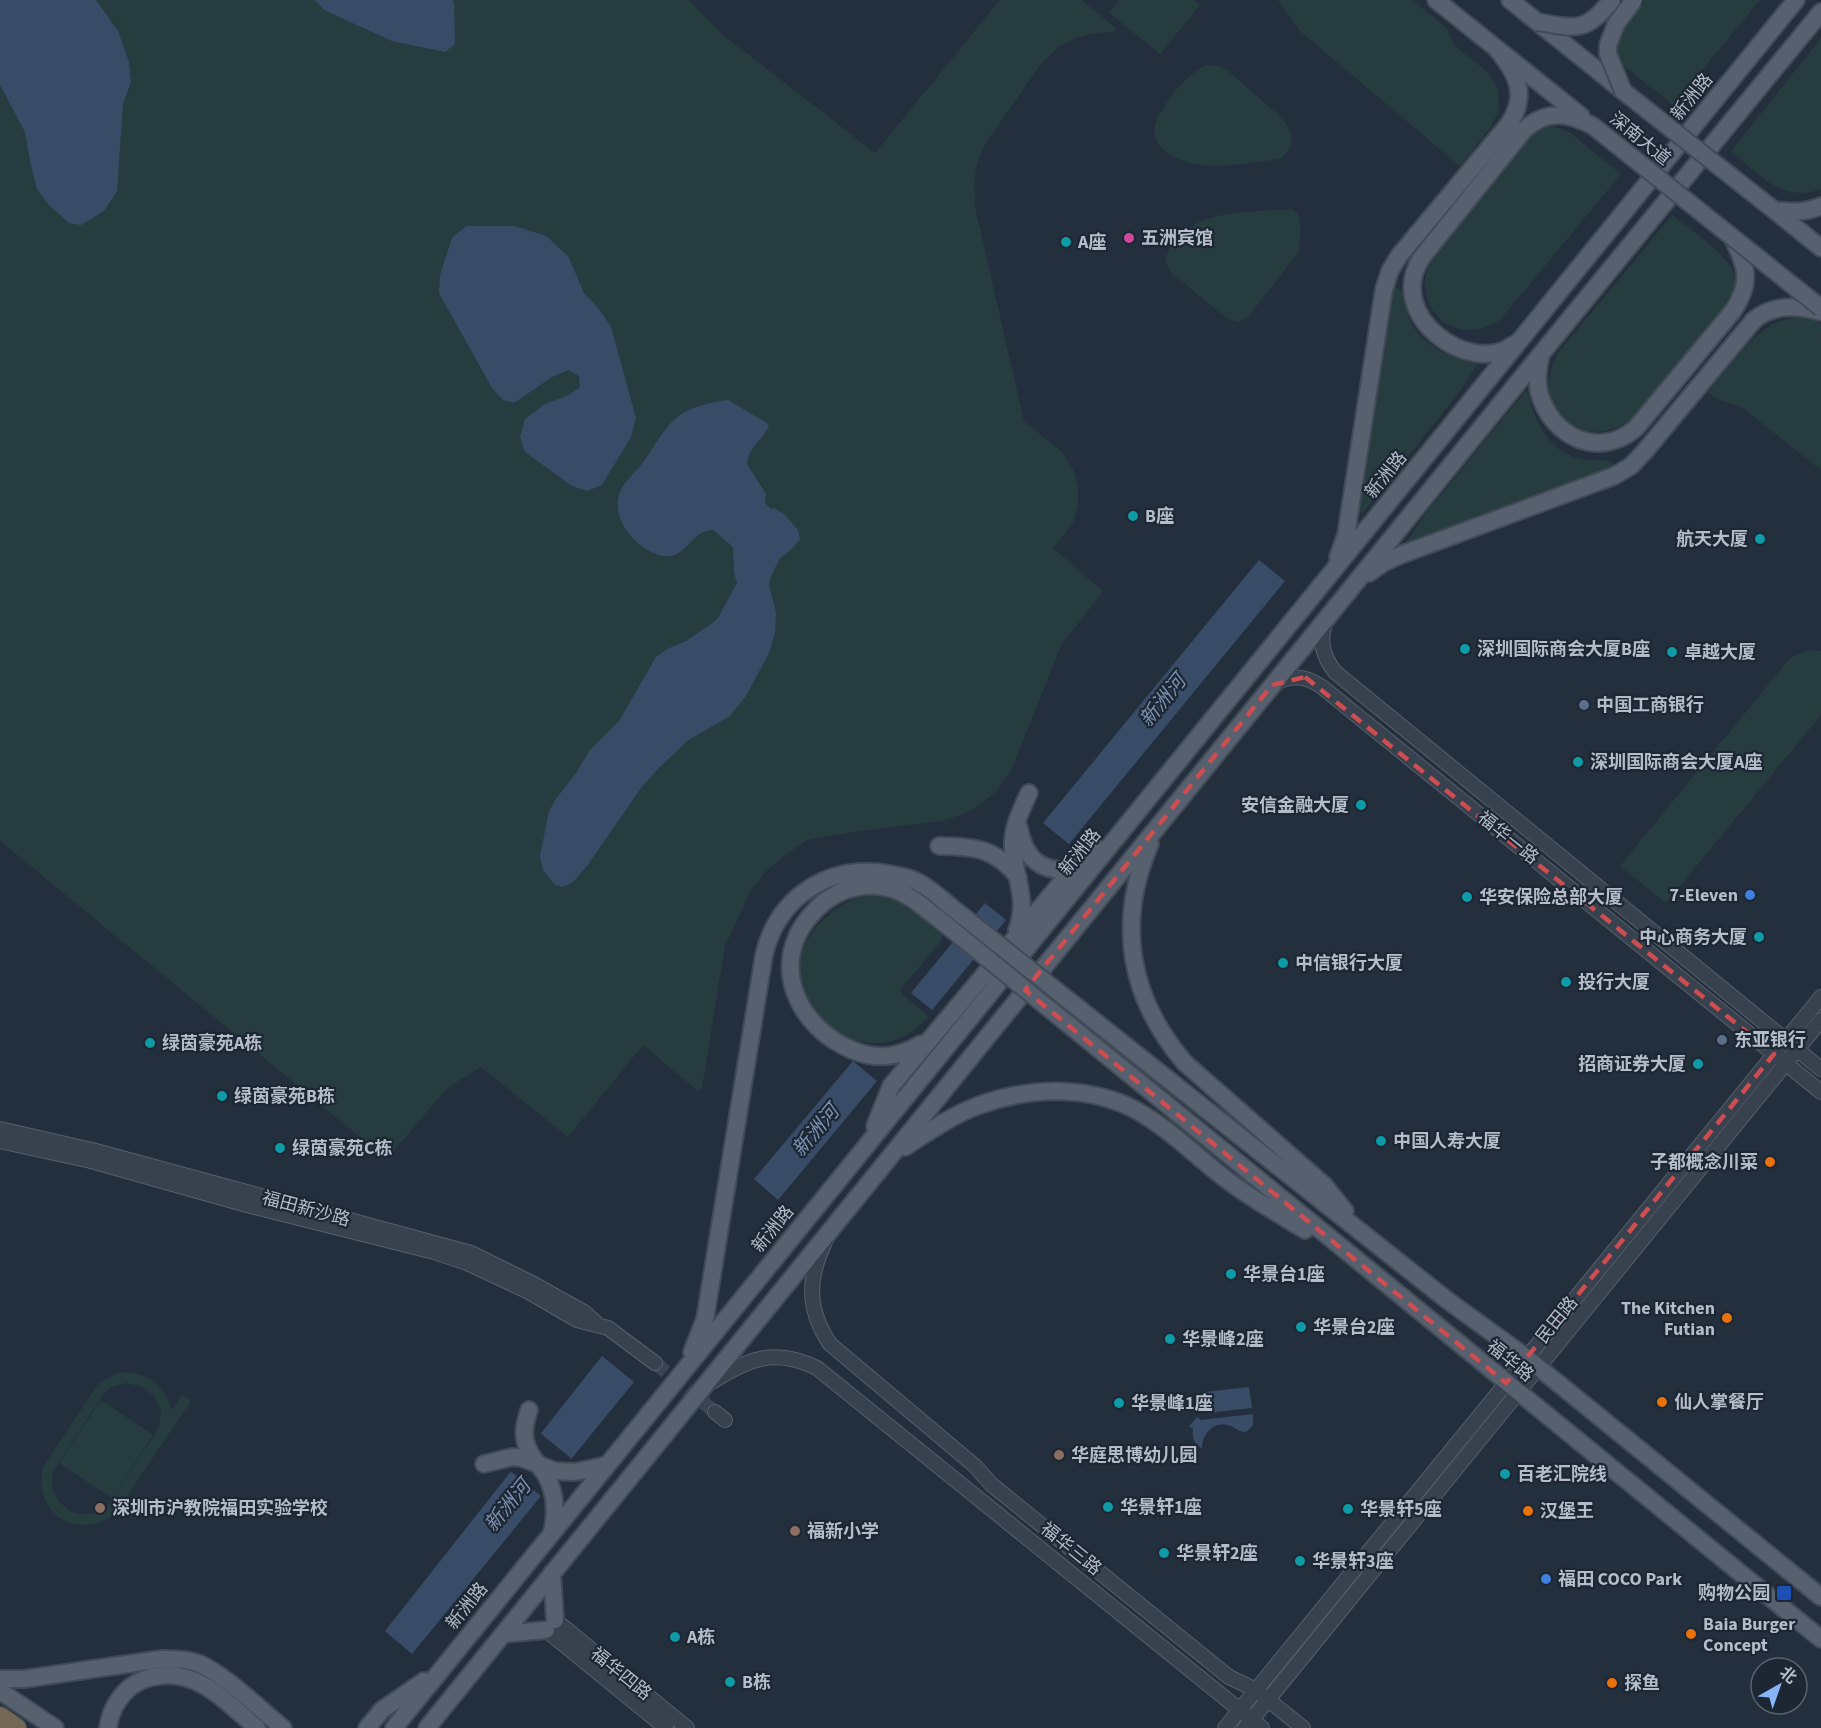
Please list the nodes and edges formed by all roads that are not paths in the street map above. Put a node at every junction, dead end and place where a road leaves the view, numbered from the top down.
1 (1436, 0) edge
2 (1510, 0) edge
3 (1612, 0) edge
4 (1634, 0) edge
5 (1796, 0) edge
6 (1819, 15) edge
7 (1538, 22) junction
8 (1496, 48) junction
9 (1623, 91) junction
10 (1593, 126) junction
11 (1821, 206) edge
12 (1774, 210) junction
13 (1732, 237) junction
14 (1821, 248) edge
15 (1821, 310) edge
16 (1521, 339) junction
17 (1541, 354) junction
18 (1331, 574) junction
19 (1350, 589) junction
20 (1327, 618) junction
21 (1272, 685) junction
22 (1029, 793) dead end
23 (1164, 819) junction
24 (1018, 820) junction
25 (1130, 821) junction
26 (939, 846) dead end
27 (1072, 870) junction
28 (1018, 878) junction
29 (1015, 937) junction
30 (1821, 997) edge
31 (1821, 1020) edge
32 (934, 1034) junction
33 (1786, 1040) junction
34 (1797, 1049) junction
35 (1774, 1054) junction
36 (1786, 1063) junction
37 (1821, 1069) edge
38 (1821, 1092) edge
39 (0, 1129) edge
40 (0, 1141) edge
41 (869, 1142) junction
42 (889, 1158) junction
43 (833, 1227) junction
44 (1362, 1233) junction
45 (1358, 1263) junction
46 (598, 1324) junction
47 (1533, 1362) junction
48 (656, 1363) tunnel mouth
49 (680, 1376) junction
50 (703, 1388) junction
51 (1512, 1388) junction
52 (529, 1410) dead end
53 (484, 1464) dead end
54 (537, 1464) junction
55 (607, 1465) junction
56 (552, 1533) junction
57 (552, 1573) junction
58 (1821, 1597) edge
59 (551, 1625) junction
60 (503, 1634) junction
61 (1821, 1639) edge
62 (440, 1671) junction
63 (0, 1679) edge
64 (460, 1687) junction
65 (1256, 1690) junction
66 (0, 1692) edge
67 (1268, 1700) junction
68 (1240, 1710) junction
69 (0, 1718) edge
70 (1253, 1725) edge
71 (16, 1728) edge
72 (55, 1728) edge
73 (108, 1728) edge
74 (257, 1728) edge
75 (283, 1728) edge
76 (368, 1728) edge
77 (394, 1728) edge
78 (427, 1728) edge
79 (444, 1728) edge
80 (666, 1728) edge
81 (687, 1728) edge
82 (1225, 1728) edge
83 (1303, 1728) edge

1 - 8 main road, 深南大道
2 - 7 main road, 深南大道
3 - 7 main road, bridge
4 - 9 main road, bridge
5 - 16 main road, 新洲路
6 - 17 main road
7 - 9 main road, 深南大道, bridge
8 - 10 main road, 深南大道
8 - 18 main road
9 - 12 main road, 深南大道, bridge
10 - 13 main road, 深南大道, bridge
10 - 16 main road
11 - 12 main road
12 - 14 main road, 深南大道
13 - 15 main road, 深南大道, bridge
13 - 17 main road
15 - 19 main road
16 - 18 main road, 新洲路
17 - 19 main road
18 - 25 main road, 新洲路
19 - 20 main road
20 - 21 main road
20 - 33 street, 福华一路
21 - 23 main road
21 - 35 street, 福华一路
22 - 24 main road
23 - 42 main road
23 - 44 main road
24 - 27 main road
24 - 28 main road
25 - 27 main road
25 - 41 main road, 新洲路
26 - 28 main road
27 - 29 main road
28 - 29 main road
29 - 32 main road
30 - 33 street, 民田路
31 - 34 street, 民田路
32 - 41 main road
32 - 45 main road, 福华路, bridge
33 - 34 street, 福华一路
33 - 35 street, 民田路
34 - 36 street, 民田路
34 - 37 street, 福华一路
35 - 36 street, 福华一路
35 - 47 street, 民田路
36 - 38 street, 福华一路
36 - 47 street, 民田路
39 - 46 street, 福田新沙路
40 - 46 street, 福田新沙路
41 - 49 main road, 新洲路
42 - 43 main road
42 - 45 main road
43 - 50 main road
43 - 65 street, 福华三路
44 - 47 main road, 福华路
44 - 49 main road, 福华路, bridge
45 - 51 main road, 福华路
46 - 48 street, 福田新沙路
47 - 51 street, 民田路
47 - 58 main road, 福华路
49 - 55 main road, 新洲路
50 - 57 main road
50 - 68 street, 福华三路
51 - 61 main road, 福华路
51 - 65 street, 民田路
51 - 67 street, 民田路
52 - 54 main road
53 - 54 main road
54 - 55 main road
54 - 56 main road
55 - 56 main road, 新洲路
56 - 62 main road, 新洲路
57 - 59 main road
57 - 60 main road
59 - 60 main road
59 - 80 street, 福华四路
59 - 81 street, 福华四路
60 - 64 main road
62 - 76 main road
62 - 77 main road, 新洲路
63 - 75 main road
64 - 78 main road
64 - 79 main road
65 - 67 street, 福华三路
65 - 68 street, 民田路
66 - 72 main road
67 - 70 street, 民田路
67 - 83 street, 福华三路
68 - 70 street, 福华三路
68 - 82 street, 民田路
69 - 71 highway
73 - 74 main road

